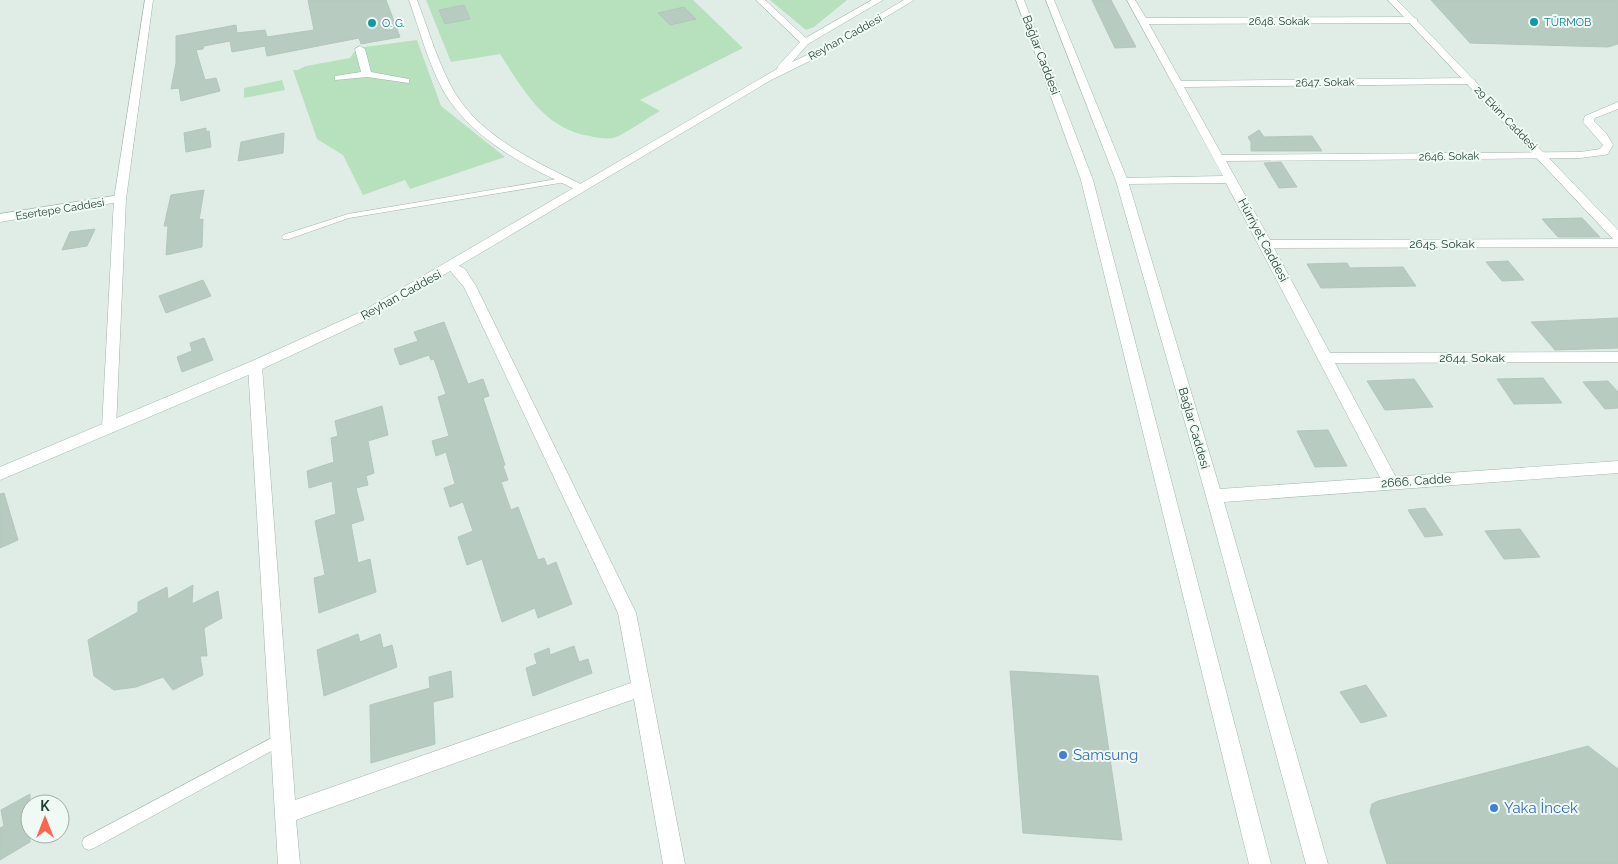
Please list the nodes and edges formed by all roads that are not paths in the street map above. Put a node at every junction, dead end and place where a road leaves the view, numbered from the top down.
1 (149, 0) edge
2 (413, 0) edge
3 (760, 0) edge
4 (879, 0) edge
5 (910, 0) edge
6 (1020, 0) edge
7 (1050, 0) edge
8 (1131, 0) edge
9 (1392, 0) edge
10 (1413, 20) junction
11 (1145, 21) junction
12 (805, 42) junction
13 (360, 49) dead end
14 (779, 71) junction
15 (367, 74) junction
16 (339, 78) dead end
17 (406, 81) dead end
18 (1470, 81) junction
19 (1179, 84) junction
20 (1618, 105) edge
21 (1542, 155) junction
22 (1219, 158) junction
23 (1230, 179) junction
24 (563, 180) junction
25 (1122, 181) junction
26 (581, 188) junction
27 (120, 199) junction
28 (0, 218) edge
29 (1617, 236) edge
30 (286, 237) dead end
31 (1266, 244) junction
32 (452, 266) junction
33 (1618, 357) edge
34 (1326, 358) junction
35 (255, 366) junction
36 (109, 428) junction
37 (1618, 467) edge
38 (0, 474) edge
39 (1391, 483) junction
40 (1214, 496) junction
41 (642, 688) junction
42 (281, 739) junction
43 (286, 813) junction
44 (89, 843) dead end
45 (289, 864) edge
46 (674, 864) edge
47 (1260, 864) edge
48 (1317, 864) edge

1 - 27 street
2 - 24 street
3 - 12 street
4 - 12 street, Reyhan Caddesi
5 - 14 street, Reyhan Caddesi
6 - 47 street, Bağlar Caddesi
7 - 25 street, Bağlar Caddesi
8 - 11 street, Hürriyet Caddesi
9 - 10 street, 29 Ekim Caddesi
10 - 11 street, 2648. Sokak
10 - 18 street, 29 Ekim Caddesi
11 - 19 street, Hürriyet Caddesi
12 - 14 street, Reyhan Caddesi
13 - 15 street
14 - 26 street, Reyhan Caddesi
15 - 16 street
15 - 17 street
18 - 19 street, 2647. Sokak
18 - 21 street, 29 Ekim Caddesi
19 - 22 street, Hürriyet Caddesi
20 - 21 street, 2646. Sokak
21 - 22 street, 2646. Sokak
21 - 29 street, 29 Ekim Caddesi
22 - 23 street, Hürriyet Caddesi
23 - 25 street
23 - 31 street, Hürriyet Caddesi
24 - 26 street
24 - 30 lane
25 - 40 street, Bağlar Caddesi
26 - 32 street, Reyhan Caddesi
27 - 28 street, Esertepe Caddesi
27 - 36 street
29 - 31 street, 2645. Sokak
31 - 34 street, Hürriyet Caddesi
32 - 35 street, Reyhan Caddesi
32 - 41 street
33 - 34 street, 2644. Sokak
34 - 39 street, Hürriyet Caddesi
35 - 36 street, Reyhan Caddesi
35 - 42 street
36 - 38 street, Reyhan Caddesi
37 - 39 street, 2666. Cadde
39 - 40 street, 2666. Cadde
40 - 48 street, Bağlar Caddesi
41 - 43 street
41 - 46 street
42 - 43 street
42 - 44 lane
43 - 45 street

